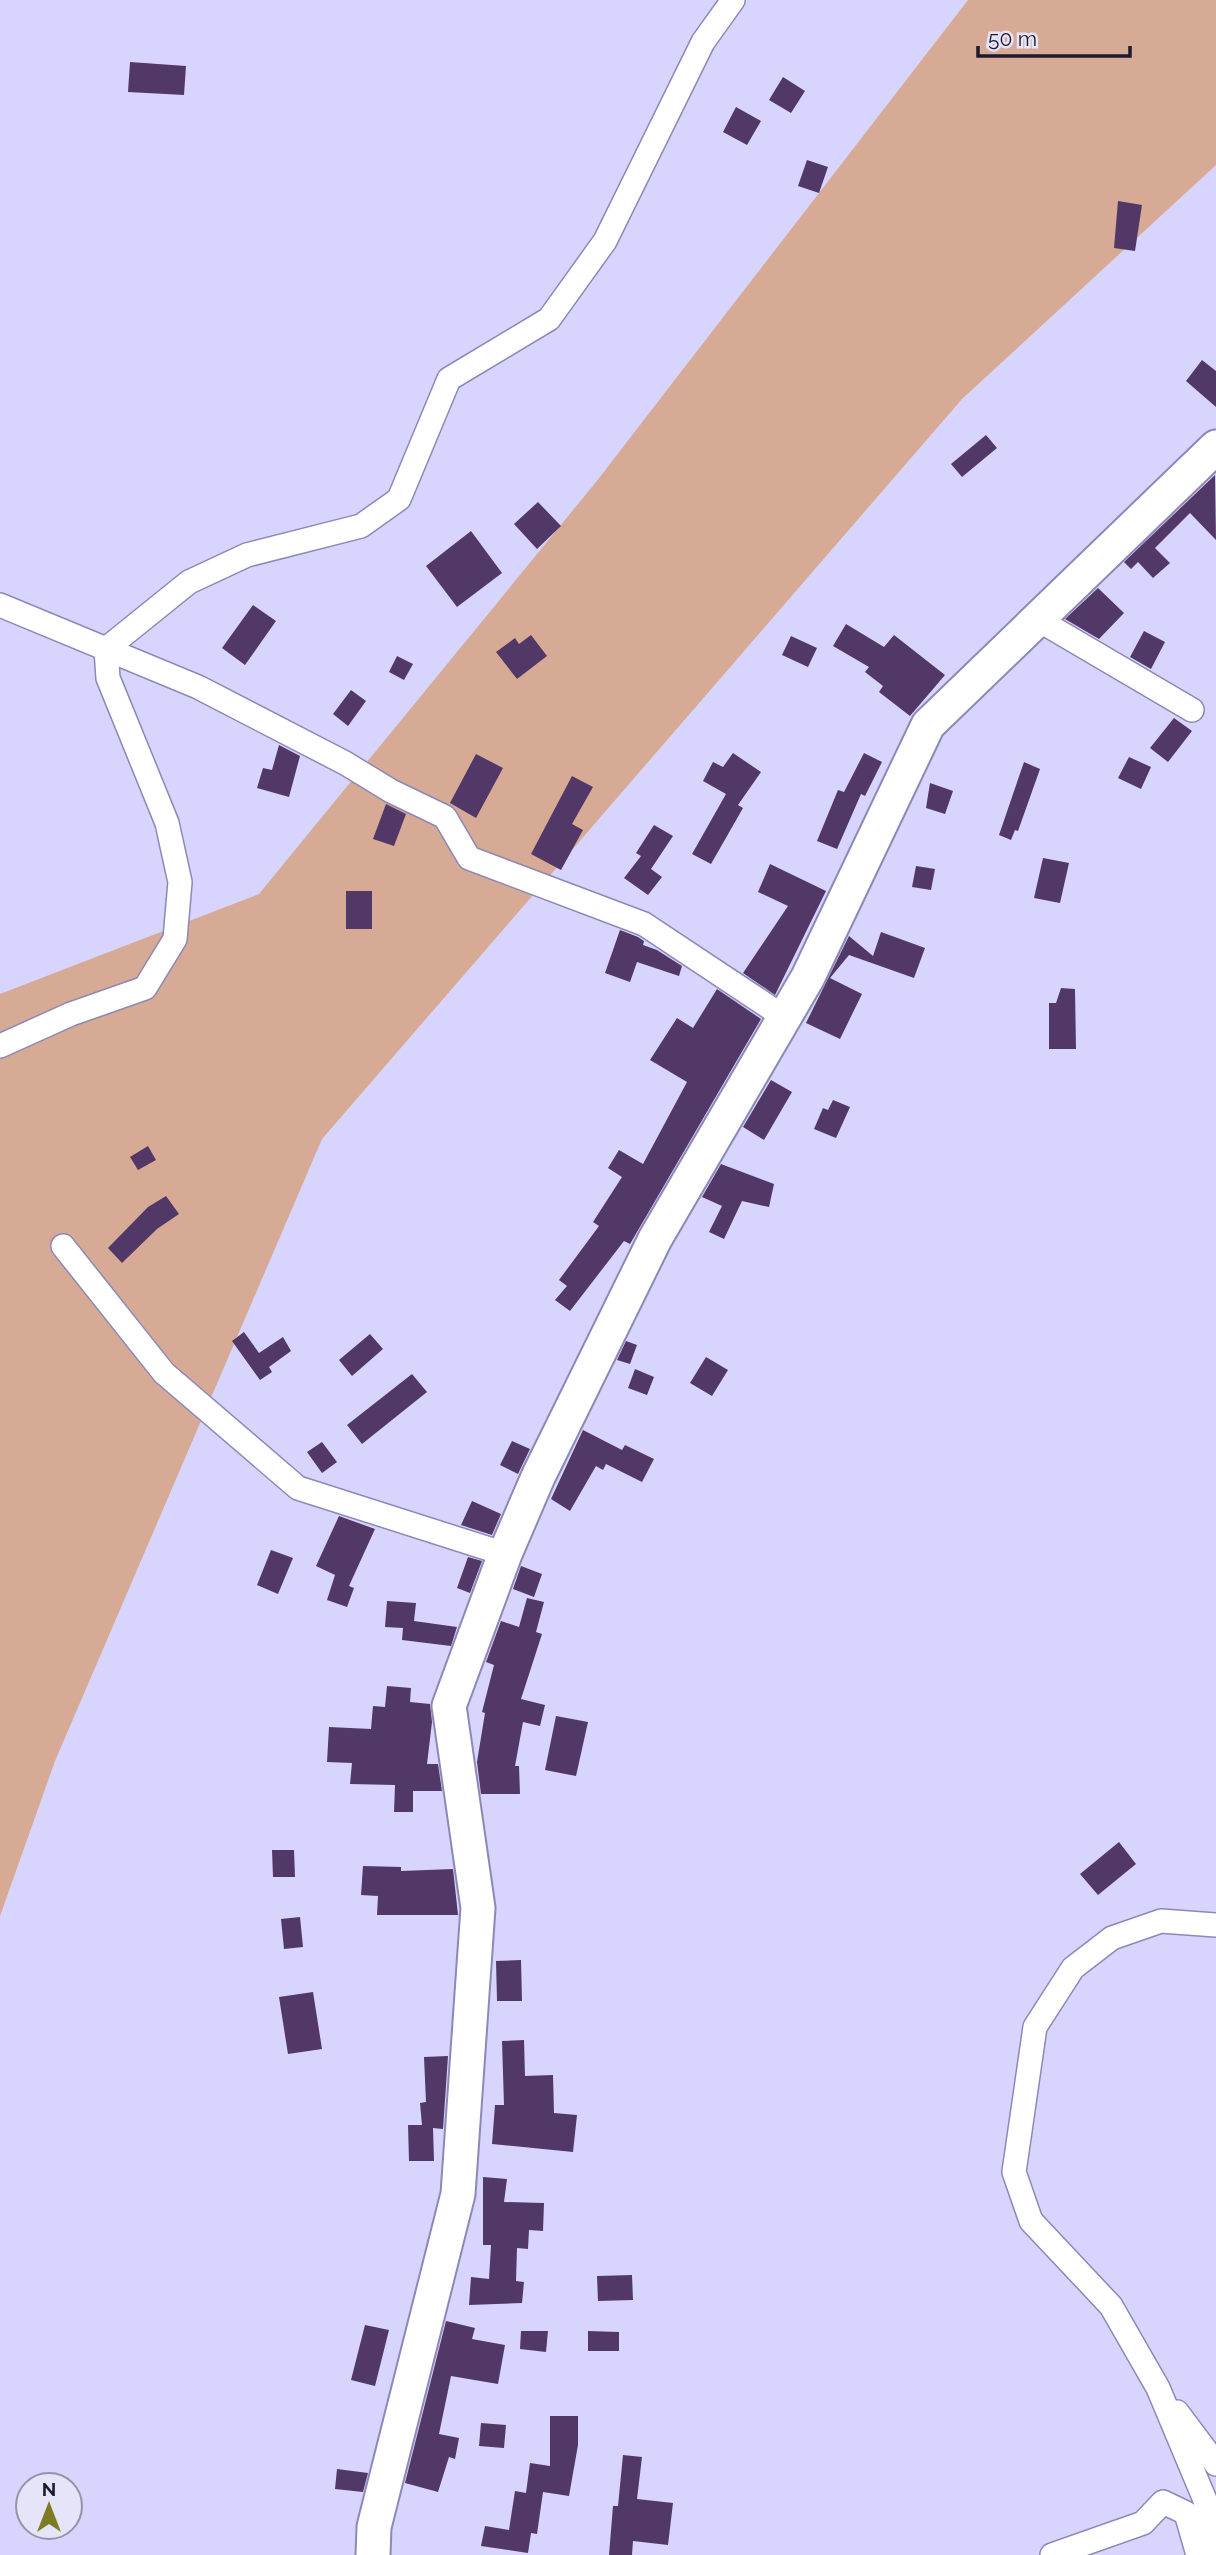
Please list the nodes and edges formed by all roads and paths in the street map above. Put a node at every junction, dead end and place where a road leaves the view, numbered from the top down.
1 (733, 0) edge
2 (1216, 447) edge
3 (0, 605) edge
4 (1037, 619) junction
5 (106, 649) junction
6 (1192, 710) dead end
7 (785, 1017) junction
8 (0, 1046) edge
9 (63, 1246) dead end
10 (505, 1554) junction
11 (1216, 1925) edge
12 (1158, 2388) junction
13 (1216, 2464) edge
14 (373, 2555) edge
15 (1052, 2555) edge
16 (1198, 2555) edge
17 (1213, 2555) edge

1 - 5 street
2 - 4 street
3 - 5 street
4 - 6 street
4 - 7 street
5 - 7 street
5 - 8 street
7 - 10 street
9 - 10 street
10 - 14 street
11 - 12 street
12 - 13 street
12 - 17 street
15 - 16 street

